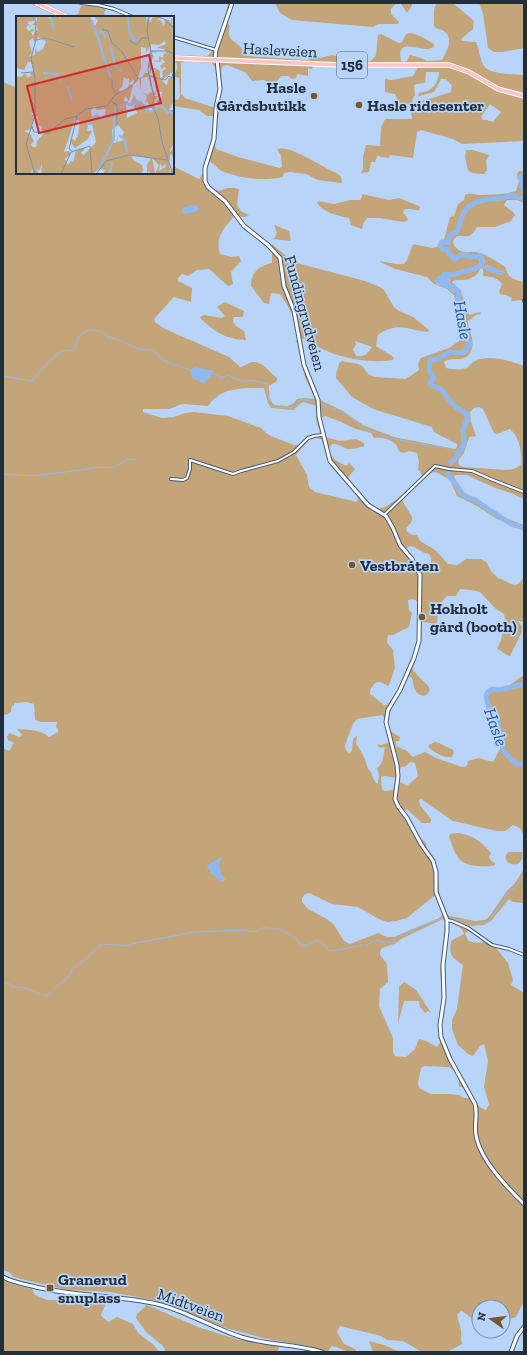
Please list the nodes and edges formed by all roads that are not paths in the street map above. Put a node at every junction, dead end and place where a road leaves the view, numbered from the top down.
1 (37, 3) edge
2 (80, 3) edge
3 (232, 3) edge
4 (64, 16) edge
5 (130, 16) edge
6 (174, 37) edge
7 (216, 50) junction
8 (174, 58) edge
9 (216, 60) junction
10 (524, 96) edge
11 (322, 435) junction
12 (171, 479) dead end
13 (524, 492) edge
14 (384, 515) junction
15 (446, 920) junction
16 (524, 955) edge
17 (524, 1204) edge
18 (3, 1277) edge
19 (524, 1327) edge
20 (322, 1352) edge
21 (512, 1352) edge

1 - 4 main road
2 - 5 street
3 - 7 street
6 - 7 street
7 - 9 street
8 - 9 main road, Hasleveien / 156
9 - 10 main road, Hasleveien / 156
9 - 11 street, Fundingrudveien
11 - 12 street
11 - 14 street, Fundingrudveien
13 - 14 street
14 - 15 street, Fundingrudveien
15 - 16 street
15 - 17 street, Fundingrudveien
18 - 20 street, Midtveien
19 - 21 street

